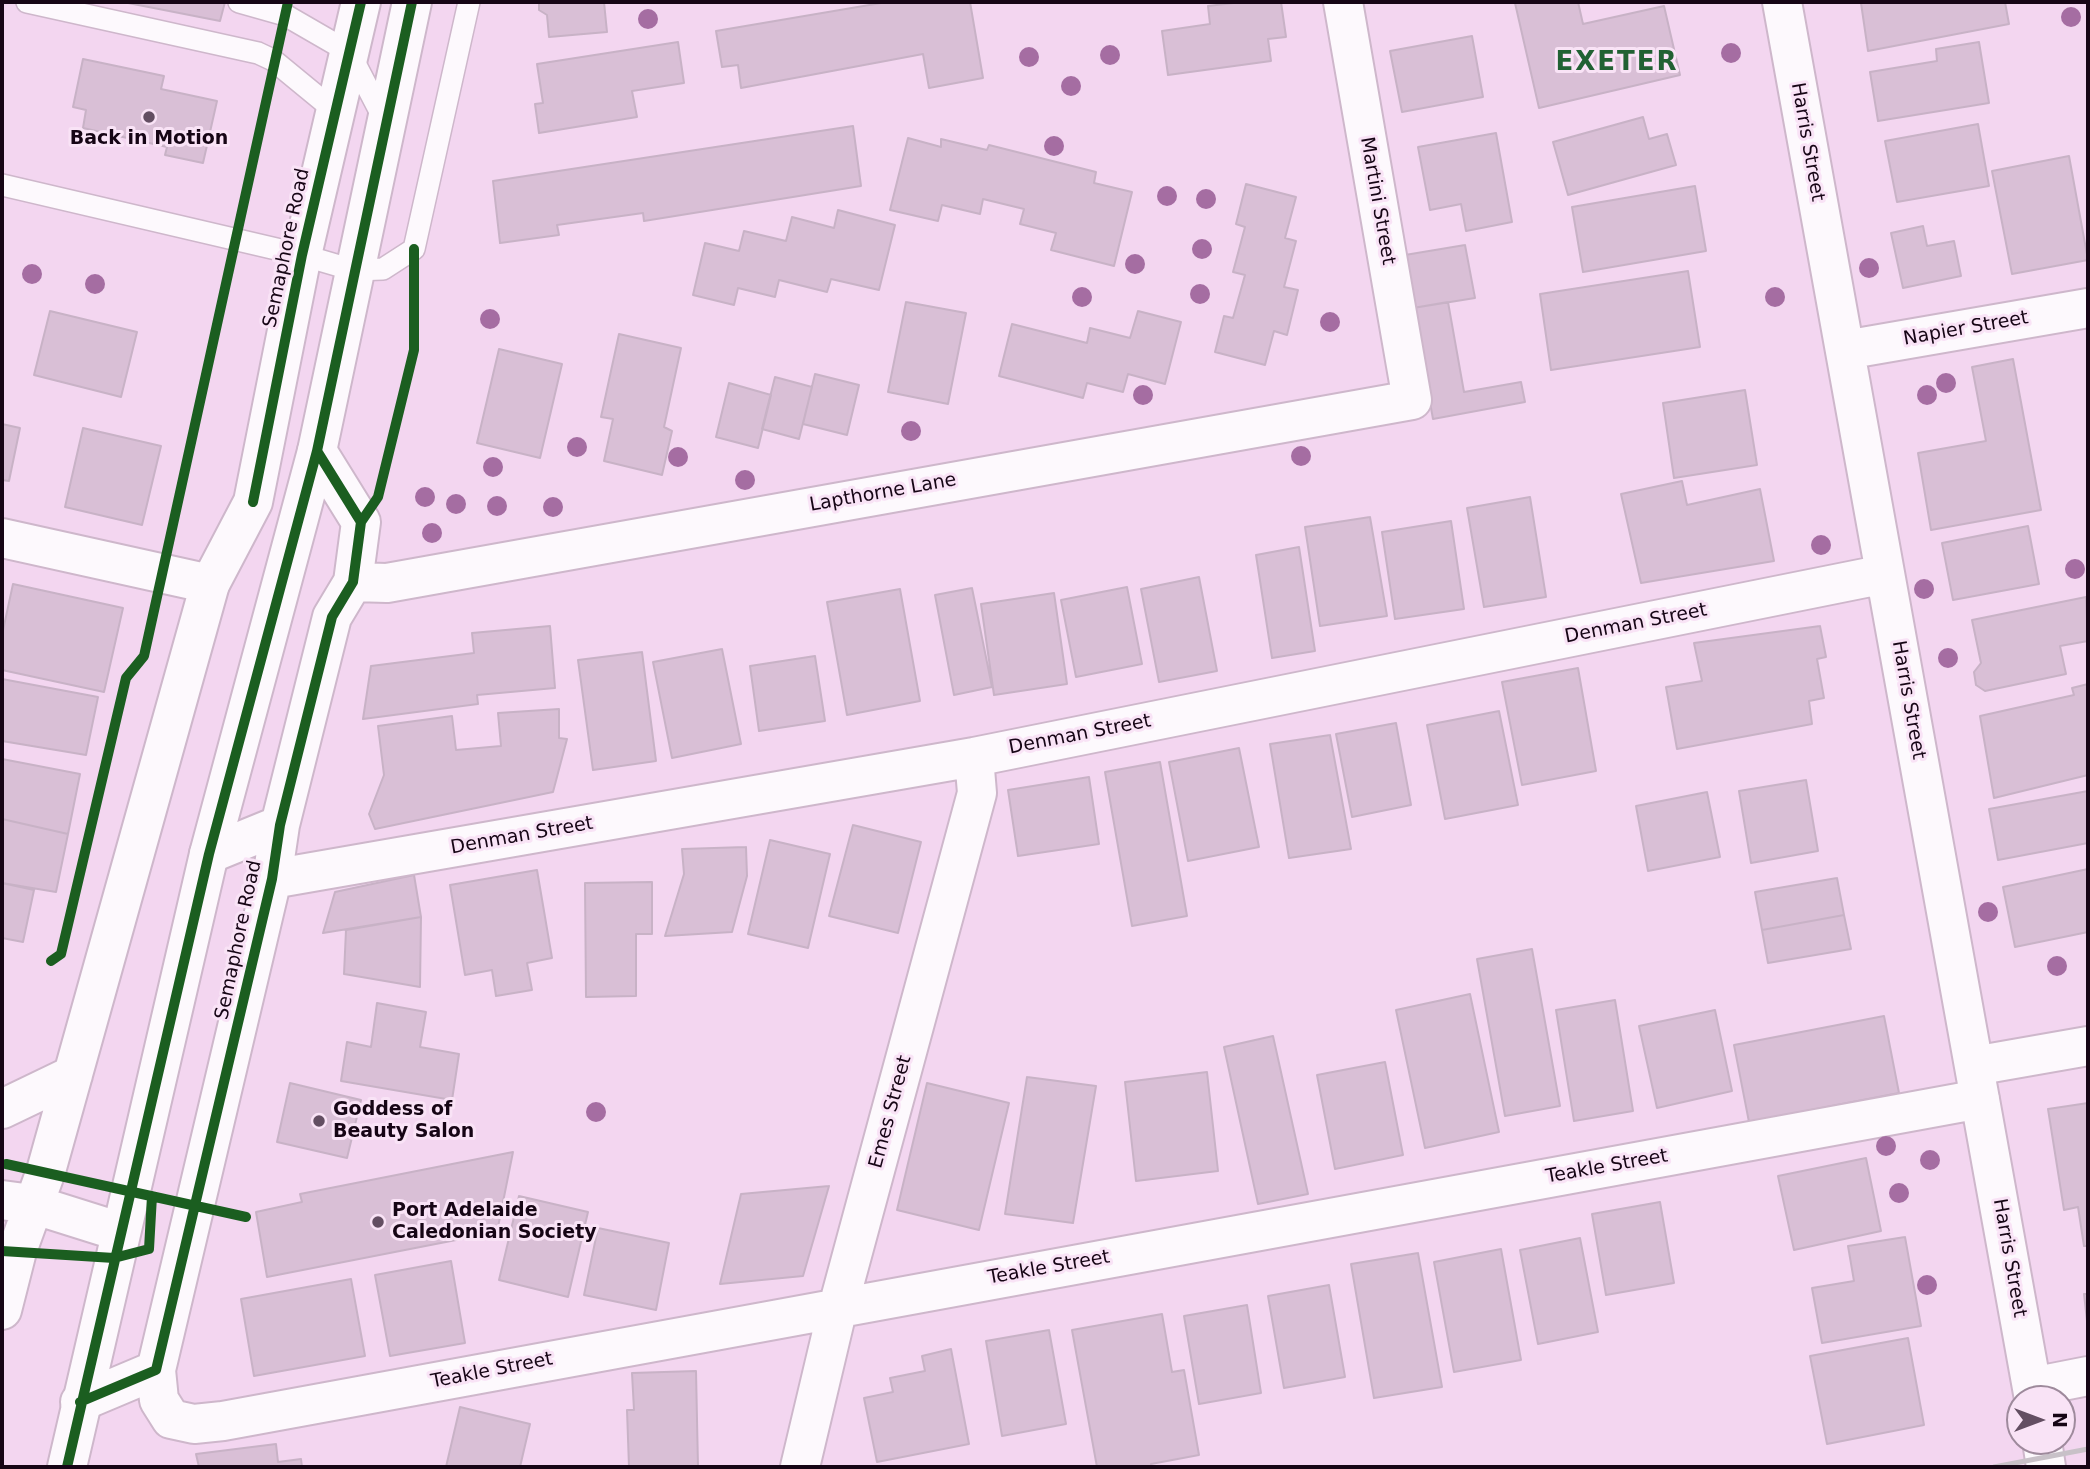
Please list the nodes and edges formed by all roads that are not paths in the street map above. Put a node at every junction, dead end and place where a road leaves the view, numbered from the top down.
1 (27, 2) edge
2 (239, 2) edge
3 (361, 2) edge
4 (412, 2) edge
5 (469, 2) edge
6 (1343, 2) edge
7 (1782, 2) edge
8 (349, 52) junction
9 (335, 111) junction
10 (385, 121) junction
11 (2, 185) edge
12 (302, 255) junction
13 (353, 270) junction
14 (2088, 308) edge
15 (1845, 350) junction
16 (1412, 400) joint
17 (317, 451) junction
18 (2, 538) edge
19 (1885, 574) junction
20 (353, 582) junction
21 (210, 584) junction
22 (974, 757) junction
23 (281, 825) junction
24 (209, 854) junction
25 (272, 879) junction
26 (2088, 1046) edge
27 (73, 1075) junction
28 (1977, 1083) junction
29 (2, 1109) edge
30 (14, 1218) edge
31 (121, 1232) junction
32 (838, 1307) junction
33 (2, 1310) edge
34 (156, 1370) junction
35 (2088, 1376) edge
36 (2032, 1385) edge
37 (2059, 1385) edge
38 (80, 1402) junction
39 (67, 1467) edge
40 (800, 1467) edge

1 - 9 lane
2 - 8 lane
3 - 8 street, Semaphore Road
4 - 10 street
5 - 13 lane
6 - 16 street, Martini Street
7 - 15 street, Harris Street
8 - 9 street, Semaphore Road
8 - 10 lane
9 - 12 street, Semaphore Road
10 - 13 street
11 - 12 lane
12 - 13 lane
12 - 21 street, Semaphore Road
13 - 17 street
14 - 15 street, Napier Street
15 - 19 street, Harris Street
16 - 20 street, Lapthorne Lane
17 - 20 street, Semaphore Road
17 - 24 street
18 - 21 street
19 - 22 street, Denman Street
19 - 28 street, Harris Street
20 - 23 street, Semaphore Road
21 - 27 street, Semaphore Road
22 - 25 street, Denman Street
22 - 32 street, Emes Street
23 - 24 street, Semaphore Road
23 - 25 street, Semaphore Road
24 - 31 street
25 - 34 street, Semaphore Road
26 - 28 street, Teakle Street
27 - 29 street
27 - 30 street, Semaphore Road
28 - 32 street, Teakle Street
28 - 36 street, Harris Street
30 - 31 street
30 - 33 street, Semaphore Road
31 - 38 street
32 - 34 street, Teakle Street
32 - 40 street, Emes Street
34 - 38 street
35 - 37 street
38 - 39 street

